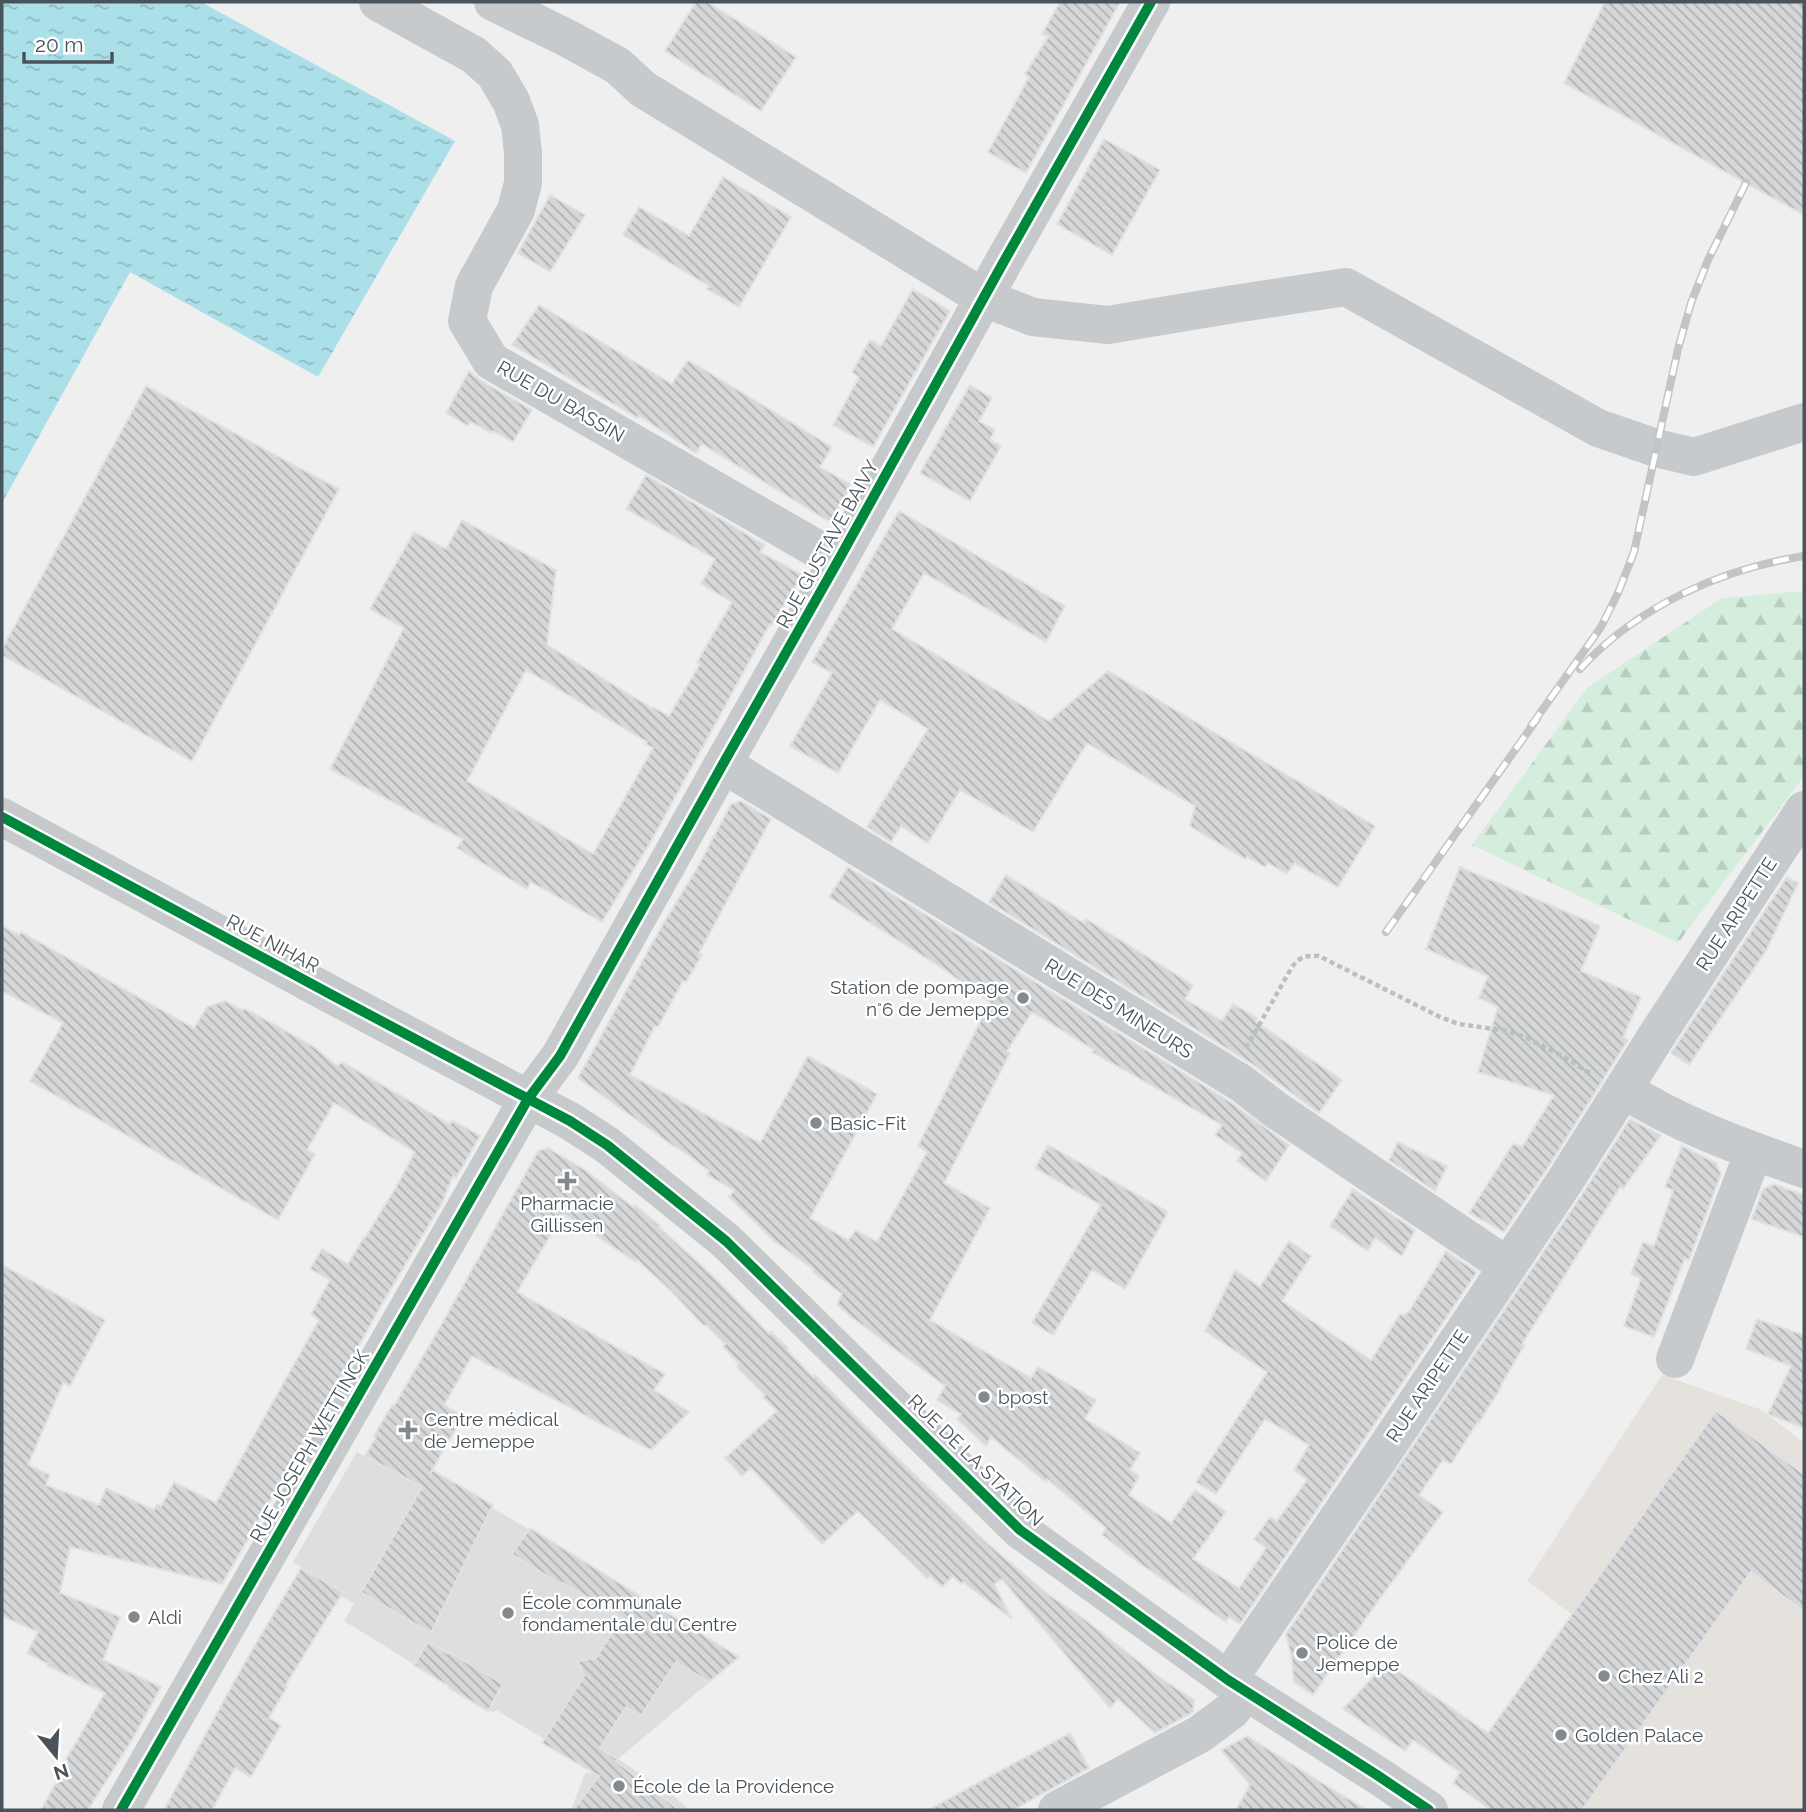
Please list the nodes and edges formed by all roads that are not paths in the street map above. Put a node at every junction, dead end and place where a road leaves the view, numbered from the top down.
1 (378, 2) edge
2 (494, 2) edge
3 (1151, 2) edge
4 (984, 298) junction
5 (1804, 422) edge
6 (838, 561) junction
7 (723, 764) junction
8 (1804, 810) edge
9 (2, 817) edge
10 (1622, 1091) junction
11 (528, 1099) junction
12 (1754, 1151) junction
13 (1804, 1168) edge
14 (1507, 1266) junction
15 (1675, 1359) dead end
16 (1236, 1686) junction
17 (121, 1810) edge
18 (1057, 1810) edge
19 (1429, 1810) edge

1 - 6 street, RUE DU BASSIN
2 - 4 street
3 - 4 street, RUE GUSTAVE BAIVY
4 - 5 street
4 - 6 street, RUE GUSTAVE BAIVY
6 - 7 street, RUE GUSTAVE BAIVY
7 - 11 street, RUE GUSTAVE BAIVY
7 - 14 street, RUE DES MINEURS
8 - 10 street, RUE ARIPETTE
9 - 11 street, RUE NIHAR
10 - 12 street
10 - 14 street, RUE ARIPETTE
11 - 16 street, RUE DE LA STATION
11 - 17 street, RUE JOSEPH WETTINCK
12 - 13 street
12 - 15 street
14 - 16 street, RUE ARIPETTE
16 - 18 street, RUE ARIPETTE
16 - 19 street, RUE DE LA STATION

